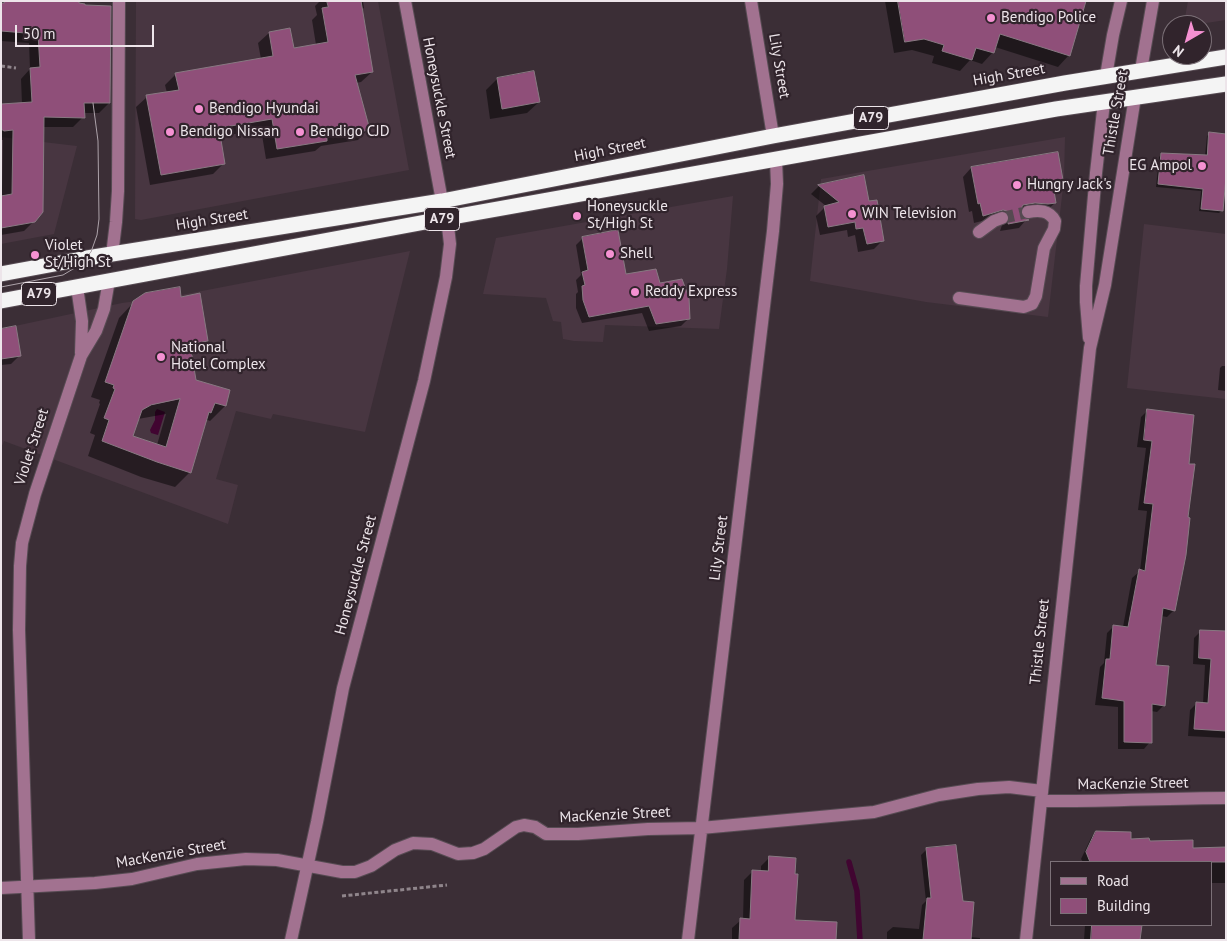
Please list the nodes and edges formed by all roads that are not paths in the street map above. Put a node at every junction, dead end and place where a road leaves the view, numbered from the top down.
1 (119, 1) edge
2 (405, 1) edge
3 (751, 1) edge
4 (1121, 1) edge
5 (1153, 1) edge
6 (1226, 57) edge
7 (1141, 70) junction
8 (1106, 76) junction
9 (1226, 84) edge
10 (1135, 97) junction
11 (1104, 102) junction
12 (774, 136) junction
13 (776, 160) junction
14 (442, 200) junction
15 (1028, 212) tunnel mouth
16 (447, 218) junction
17 (1002, 218) tunnel mouth
18 (979, 232) dead end
19 (112, 255) junction
20 (72, 261) junction
21 (1, 274) edge
22 (109, 280) junction
23 (77, 286) junction
24 (959, 298) dead end
25 (1, 301) edge
26 (1090, 348) junction
27 (81, 356) junction
28 (1041, 796) junction
29 (1226, 798) edge
30 (701, 828) junction
31 (307, 865) junction
32 (26, 886) junction
33 (1, 888) edge
34 (29, 940) edge
35 (291, 940) edge
36 (688, 940) edge
37 (1026, 940) edge

1 - 19 street, Violet Street
2 - 14 street, Honeysuckle Street
3 - 12 street, Lily Street
4 - 8 street, Thistle Street
5 - 7 street, Thistle Street
6 - 7 highway, High Street / A79
7 - 8 highway, High Street / A79
7 - 10 highway, Thistle Street
8 - 11 highway, Thistle Street
8 - 12 highway, High Street / A79
9 - 10 highway, A79
10 - 11 highway, A79
10 - 26 street, Thistle Street
11 - 13 highway, A79
11 - 26 street, Thistle Street
12 - 13 highway
12 - 14 highway, High Street / A79
13 - 16 highway, A79
13 - 30 street, Lily Street
14 - 16 highway
14 - 19 highway, High Street / A79
15 - 24 street
16 - 22 highway, A79
16 - 31 street, Honeysuckle Street
17 - 18 street
19 - 20 highway, High Street / A79
19 - 22 highway, Violet Street
20 - 21 highway, High Street / A79
20 - 23 highway, Violet Street
22 - 23 highway, A79
22 - 27 street, Violet Street
23 - 25 highway, A79
23 - 27 street, Violet Street
26 - 28 street, Thistle Street
27 - 32 street, Violet Street
28 - 29 street, MacKenzie Street
28 - 30 street, MacKenzie Street
28 - 37 street, Thistle Street
30 - 31 street, MacKenzie Street
30 - 36 street, Lily Street
31 - 32 street, MacKenzie Street
31 - 35 street, Honeysuckle Street
32 - 33 street, MacKenzie Street
32 - 34 street, Violet Street

